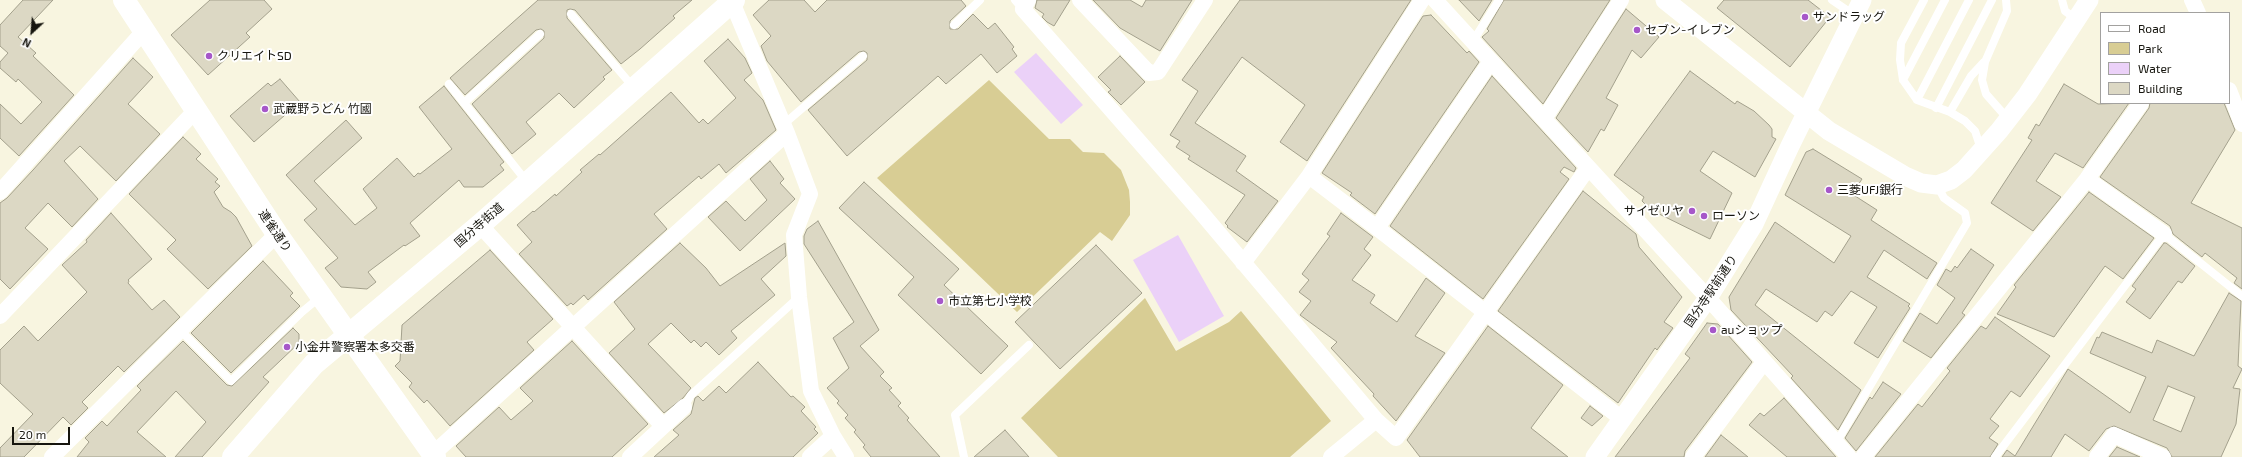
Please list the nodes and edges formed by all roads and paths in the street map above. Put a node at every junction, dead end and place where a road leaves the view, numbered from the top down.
1 (124, 0) edge
2 (980, 0) edge
3 (1080, 0) edge
4 (1205, 0) edge
5 (1422, 0) edge
6 (1435, 0) edge
7 (1499, 0) edge
8 (1621, 0) edge
9 (1665, 0) edge
10 (1832, 0) edge
11 (1924, 0) edge
12 (1945, 0) edge
13 (1969, 0) edge
14 (1992, 0) edge
15 (2006, 0) edge
16 (2062, 0) edge
17 (2089, 0) edge
18 (2192, 0) edge
19 (733, 1) edge
20 (1022, 3) edge
21 (1858, 8) edge
22 (2198, 12) edge
23 (571, 14) dead end
24 (2076, 19) junction
25 (954, 25) dead end
26 (144, 31) junction
27 (540, 34) dead end
28 (1473, 41) junction
29 (863, 56) dead end
30 (1491, 61) junction
31 (1985, 62) junction
32 (1903, 80) junction
33 (449, 84) dead end
34 (634, 88) junction
35 (2230, 93) edge
36 (1917, 100) junction
37 (464, 103) junction
38 (2140, 104) edge
39 (1936, 108) junction
40 (196, 110) junction
41 (1950, 112) junction
42 (1806, 114) junction
43 (1544, 119) junction
44 (2008, 119) junction
45 (2242, 124) edge
46 (786, 128) junction
47 (1981, 152) junction
48 (1588, 168) junction
49 (1309, 176) junction
50 (2087, 179) junction
51 (527, 182) junction
52 (1937, 185) junction
53 (0, 192) edge
54 (480, 225) junction
55 (1377, 228) junction
56 (277, 234) junction
57 (2164, 234) junction
58 (1243, 263) junction
59 (2242, 296) edge
60 (320, 297) junction
61 (799, 297) junction
62 (1708, 298) junction
63 (1486, 314) junction
64 (0, 316) edge
65 (572, 327) junction
66 (180, 330) junction
67 (348, 335) junction
68 (1029, 345) dead end
69 (1764, 362) junction
70 (684, 407) joint
71 (1376, 420) junction
72 (1622, 420) junction
73 (663, 426) junction
74 (833, 436) junction
75 (1836, 443) junction
76 (434, 455) edge
77 (52, 457) edge
78 (233, 457) edge
79 (630, 457) edge
80 (810, 457) edge
81 (846, 457) edge
82 (964, 457) edge
83 (1331, 457) edge
84 (1595, 457) edge
85 (1693, 457) edge
86 (1848, 457) edge
87 (1863, 457) edge
88 (1995, 457) edge
89 (2097, 457) edge
90 (2163, 457) edge

1 - 26 main road, 連雀通り
2 - 25 lane
3 - 4 street
5 - 49 street
6 - 28 street
7 - 28 lane
8 - 43 street
9 - 42 street
10 - 21 lane
11 - 32 lane
12 - 32 lane
13 - 36 lane
14 - 39 lane
15 - 31 lane
16 - 24 lane
17 - 24 street
18 - 22 street
19 - 34 main road, 国分寺街道
19 - 46 street
20 - 58 street
21 - 42 street, 国分寺駅前通り
23 - 34 lane
24 - 44 street
26 - 40 main road, 連雀通り
26 - 53 street
27 - 37 lane
28 - 30 street
29 - 46 lane
30 - 43 street
30 - 55 street
31 - 41 lane
31 - 44 lane
32 - 36 lane
33 - 37 lane
34 - 51 main road, 国分寺街道
35 - 45 street
36 - 39 lane
37 - 51 lane
38 - 50 street
39 - 41 lane
40 - 56 main road, 連雀通り
40 - 64 street
41 - 47 lane
42 - 52 street
42 - 62 street, 国分寺駅前通り
43 - 48 street
44 - 47 street
46 - 61 street
46 - 65 street
47 - 52 street
48 - 62 street
48 - 63 street
49 - 55 street
49 - 58 street
50 - 57 street
50 - 87 street
51 - 54 main road, 国分寺街道
52 - 75 lane
54 - 65 street
54 - 67 main road, 国分寺街道
55 - 63 street
56 - 60 main road, 連雀通り
56 - 66 street
57 - 59 lane
57 - 88 lane
58 - 71 street
60 - 66 lane
60 - 67 main road, 連雀通り
61 - 70 lane
61 - 74 street
62 - 69 street
62 - 72 street, 国分寺駅前通り
63 - 71 street
63 - 72 street
65 - 73 street
65 - 76 street
66 - 77 street
67 - 76 main road, 連雀通り
67 - 78 main road, 国分寺街道
68 - 82 lane
69 - 75 street
69 - 85 street
70 - 73 street
71 - 83 street
72 - 84 street, 国分寺駅前通り
73 - 79 street
74 - 80 street
74 - 81 street
75 - 86 street
89 - 90 street

